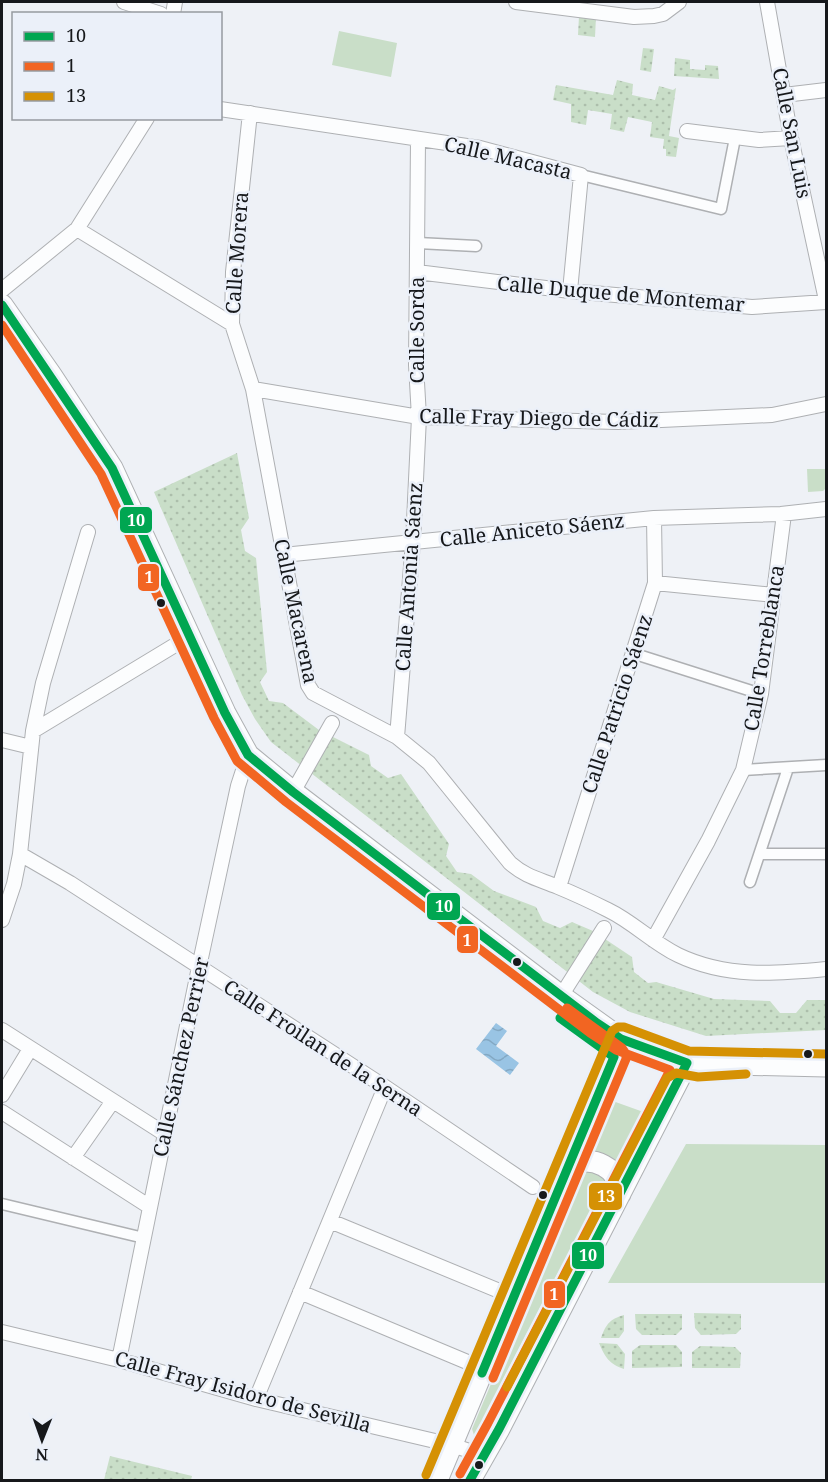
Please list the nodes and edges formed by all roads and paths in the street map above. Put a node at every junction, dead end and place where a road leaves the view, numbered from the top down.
1 (124, 2) edge
2 (516, 2) edge
3 (679, 2) edge
4 (767, 2) edge
5 (582, 6) edge
6 (155, 12) edge
7 (826, 90) edge
8 (784, 95) junction
9 (222, 109) edge
10 (250, 113) junction
11 (146, 120) edge
12 (687, 130) dead end
13 (735, 138) junction
14 (791, 138) junction
15 (418, 140) junction
16 (581, 175) junction
17 (77, 229) junction
18 (417, 243) junction
19 (476, 246) dead end
20 (417, 272) junction
21 (2, 290) edge
22 (570, 291) junction
23 (826, 301) edge
24 (2, 305) edge
25 (232, 324) junction
26 (253, 389) junction
27 (826, 404) edge
28 (419, 417) junction
29 (826, 509) edge
30 (782, 514) junction
31 (654, 518) junction
32 (88, 532) dead end
33 (413, 542) junction
34 (283, 555) junction
35 (655, 583) junction
36 (774, 595) junction
37 (190, 636) junction
38 (632, 654) junction
39 (761, 694) junction
40 (335, 717) junction
41 (33, 731) junction
42 (397, 737) junction
43 (2, 740) edge
44 (31, 747) junction
45 (248, 755) junction
46 (826, 765) edge
47 (788, 768) junction
48 (742, 770) junction
49 (294, 792) junction
50 (20, 854) junction
51 (760, 854) junction
52 (826, 854) edge
53 (750, 882) dead end
54 (559, 887) junction
55 (2, 920) edge
56 (608, 920) junction
57 (653, 940) junction
58 (199, 967) junction
59 (826, 969) edge
60 (561, 996) junction
61 (2, 1030) edge
62 (621, 1039) junction
63 (30, 1048) junction
64 (687, 1064) junction
65 (826, 1066) edge
66 (385, 1087) junction
67 (2, 1095) edge
68 (112, 1101) junction
69 (2, 1112) edge
70 (165, 1134) junction
71 (73, 1158) junction
72 (569, 1165) junction
73 (533, 1187) dead end
74 (620, 1194) junction
75 (2, 1204) edge
76 (150, 1207) junction
77 (330, 1221) junction
78 (144, 1238) junction
79 (300, 1292) junction
80 (514, 1297) junction
81 (2, 1332) edge
82 (119, 1360) junction
83 (484, 1369) junction
84 (256, 1399) junction
85 (452, 1445) junction
86 (484, 1456) junction
87 (438, 1480) edge
88 (470, 1480) edge

1 - 6 street
2 - 5 street
3 - 5 street
4 - 8 street, Calle San Luis
7 - 8 street
8 - 14 street, Calle San Luis
9 - 10 street, Calle Macasta
10 - 15 street, Calle Macasta
10 - 25 street, Calle Morera
11 - 17 street
12 - 13 street
13 - 14 street
13 - 16 street, Calle Macasta
14 - 23 street, Calle San Luis
15 - 16 street, Calle Macasta
15 - 18 street, Calle Sorda
16 - 22 street
17 - 21 street
17 - 25 street
18 - 19 street
18 - 20 street, Calle Sorda
20 - 22 street, Calle Duque de Montemar
20 - 28 street, Calle Sorda
22 - 23 street, Calle Duque de Montemar
24 - 37 main road
25 - 26 street, Calle Morera
26 - 28 street, Calle Fray Diego de Cádiz
26 - 34 street, Calle Macarena
27 - 28 street, Calle Fray Diego de Cádiz
28 - 33 street, Calle Antonia Sáenz
29 - 30 street, Calle Aniceto Sáenz
30 - 31 street, Calle Aniceto Sáenz
30 - 36 street, Calle Torreblanca
31 - 33 street, Calle Aniceto Sáenz
31 - 35 street, Calle Patricio Sáenz
32 - 41 street
33 - 34 street, Calle Aniceto Sáenz
33 - 42 street, Calle Antonia Sáenz
34 - 40 street, Calle Macarena
35 - 36 street
35 - 38 street, Calle Patricio Sáenz
36 - 39 street, Calle Torreblanca
37 - 41 street
37 - 45 main road
38 - 39 street
38 - 54 street, Calle Patricio Sáenz
39 - 48 street, Calle Torreblanca
40 - 42 street, Calle Macarena
40 - 49 street
41 - 44 street
42 - 54 street, Calle Macarena
43 - 44 street
44 - 50 street
45 - 49 main road
45 - 58 street, Calle Sánchez Perrier
46 - 47 street
47 - 48 street
47 - 51 street
48 - 57 street, Calle Torreblanca
49 - 60 main road
50 - 55 street
50 - 58 street, Calle Froilan de la Serna
51 - 52 street
51 - 53 street
54 - 56 street, Calle Macarena
56 - 57 street, Calle Macarena
56 - 60 street
57 - 59 street, Calle Macarena
58 - 66 street, Calle Froilan de la Serna
58 - 70 street, Calle Sánchez Perrier
60 - 62 main road
61 - 63 street
62 - 64 main road
62 - 72 main road
63 - 67 street
63 - 68 street
64 - 65 main road
64 - 74 main road
66 - 73 street, Calle Froilan de la Serna
66 - 77 street
68 - 70 street
68 - 71 street
69 - 71 street
70 - 76 street, Calle Sánchez Perrier
71 - 76 street
72 - 74 main road
72 - 80 main road
74 - 86 main road
75 - 78 street
76 - 78 street, Calle Sánchez Perrier
77 - 79 street
77 - 80 street
78 - 82 street, Calle Sánchez Perrier
79 - 83 street
79 - 84 street
80 - 83 main road
81 - 82 street, Calle Fray Isidoro de Sevilla
82 - 84 street, Calle Fray Isidoro de Sevilla
83 - 85 main road
84 - 85 street, Calle Fray Isidoro de Sevilla
85 - 86 street, Calle Fray Isidoro de Sevilla
85 - 87 main road
86 - 88 main road

